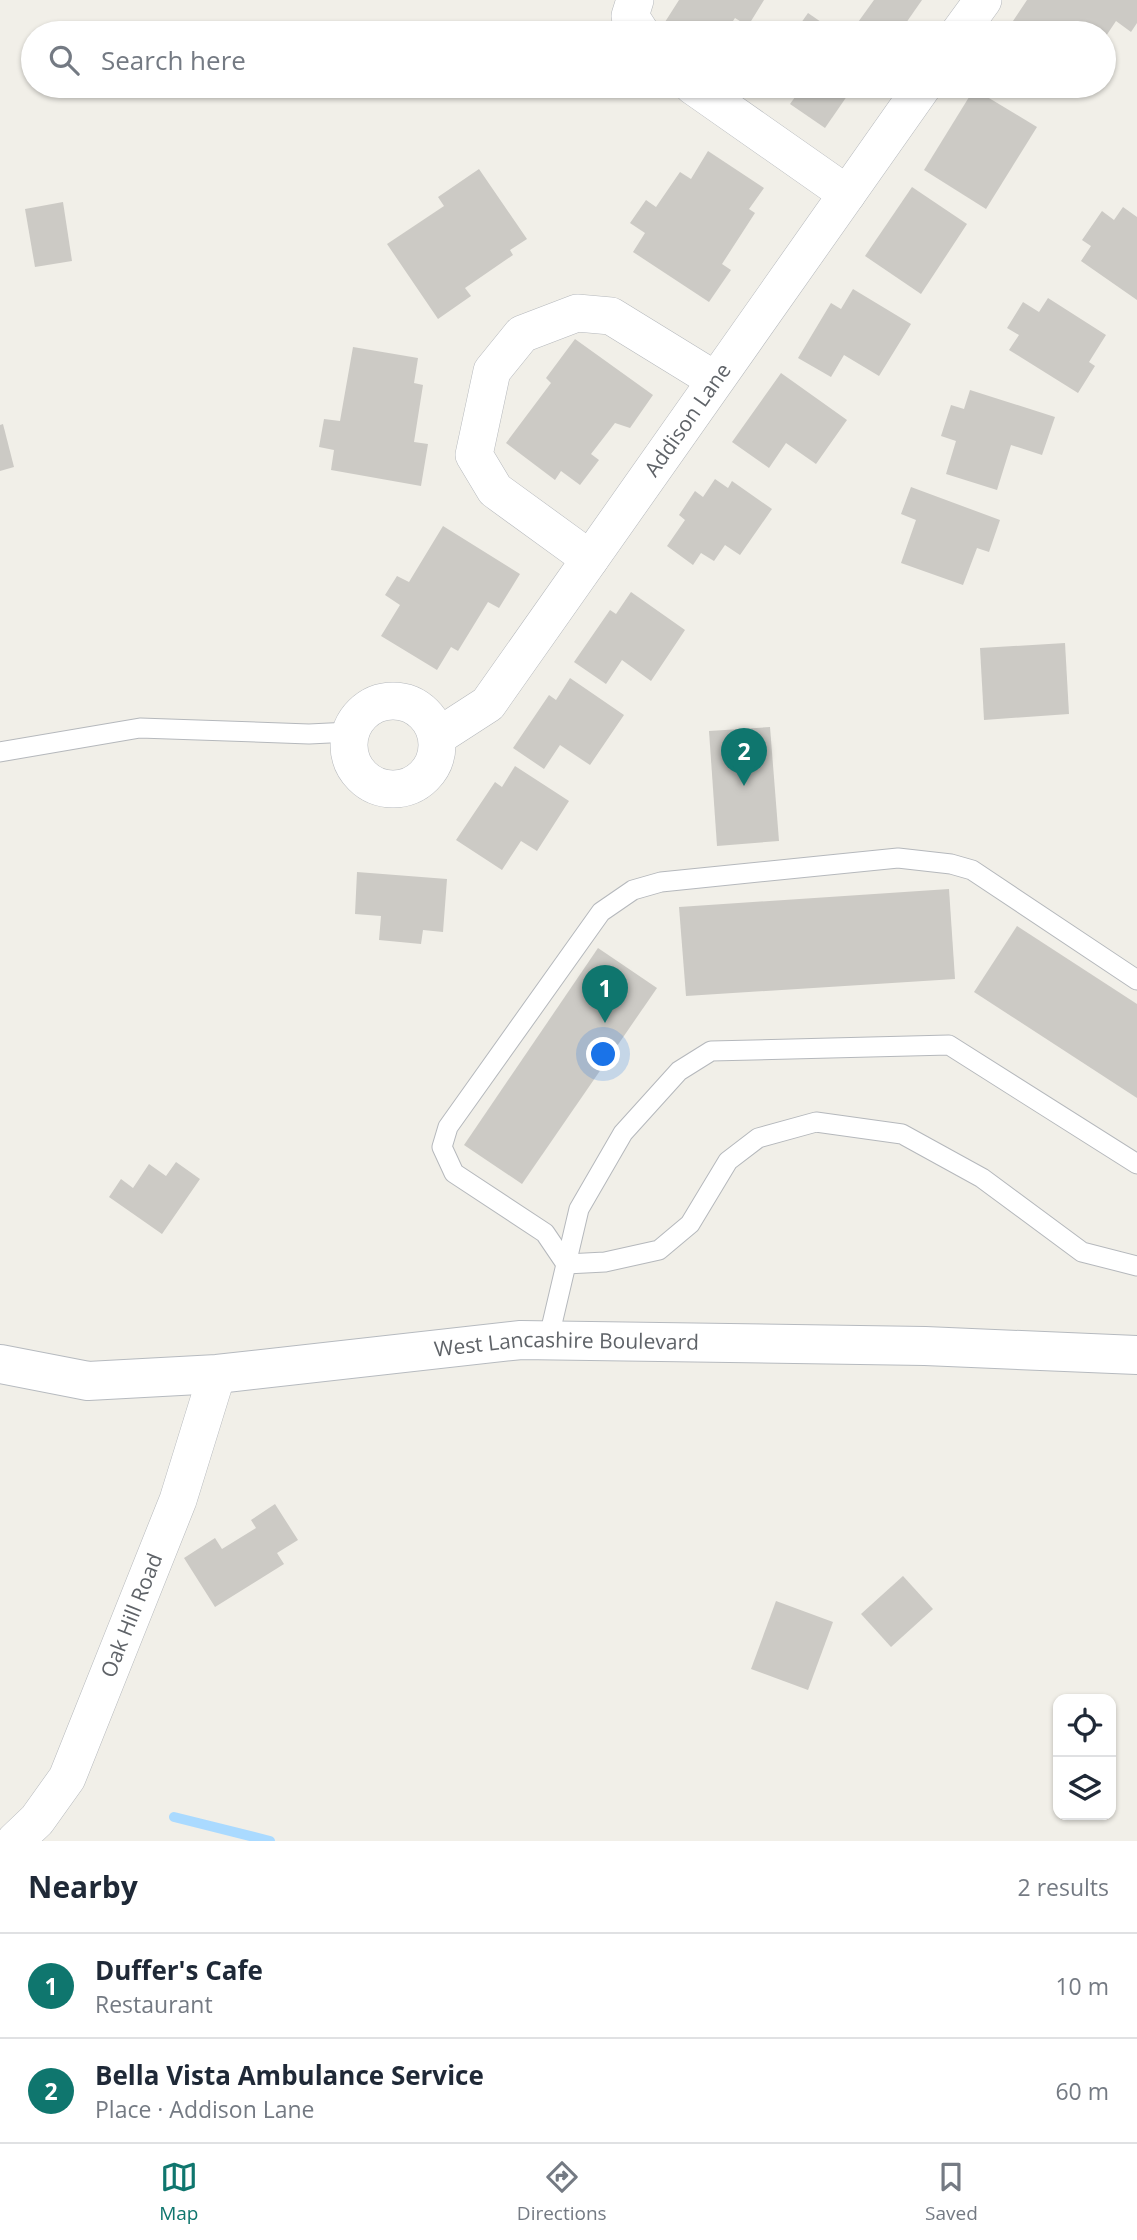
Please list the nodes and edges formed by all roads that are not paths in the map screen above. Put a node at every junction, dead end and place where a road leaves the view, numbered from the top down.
1 (635, 0) edge
2 (983, 0) edge
3 (633, 21) edge
4 (968, 21) edge
5 (710, 98) edge
6 (915, 98) edge
7 (848, 194) junction
8 (715, 380) junction
9 (590, 559) junction
10 (350, 732) junction
11 (437, 737) junction
12 (0, 752) edge
13 (1137, 980) edge
14 (1137, 1164) edge
15 (566, 1264) junction
16 (1137, 1266) edge
17 (548, 1341) junction
18 (1137, 1355) edge
19 (0, 1364) edge
20 (217, 1374) junction
21 (15, 1841) edge

1 - 3 street
2 - 4 street
5 - 7 street
6 - 7 street, Addison Lane
7 - 8 street, Addison Lane
8 - 9 street, Addison Lane
8 - 9 street
9 - 11 street, Addison Lane
10 - 11 street
10 - 11 street
10 - 12 lane
13 - 15 lane
14 - 15 lane
15 - 16 lane
15 - 17 lane
17 - 18 main road, West Lancashire Boulevard
17 - 20 main road, West Lancashire Boulevard
19 - 20 main road, West Lancashire Boulevard
20 - 21 street, Oak Hill Road

